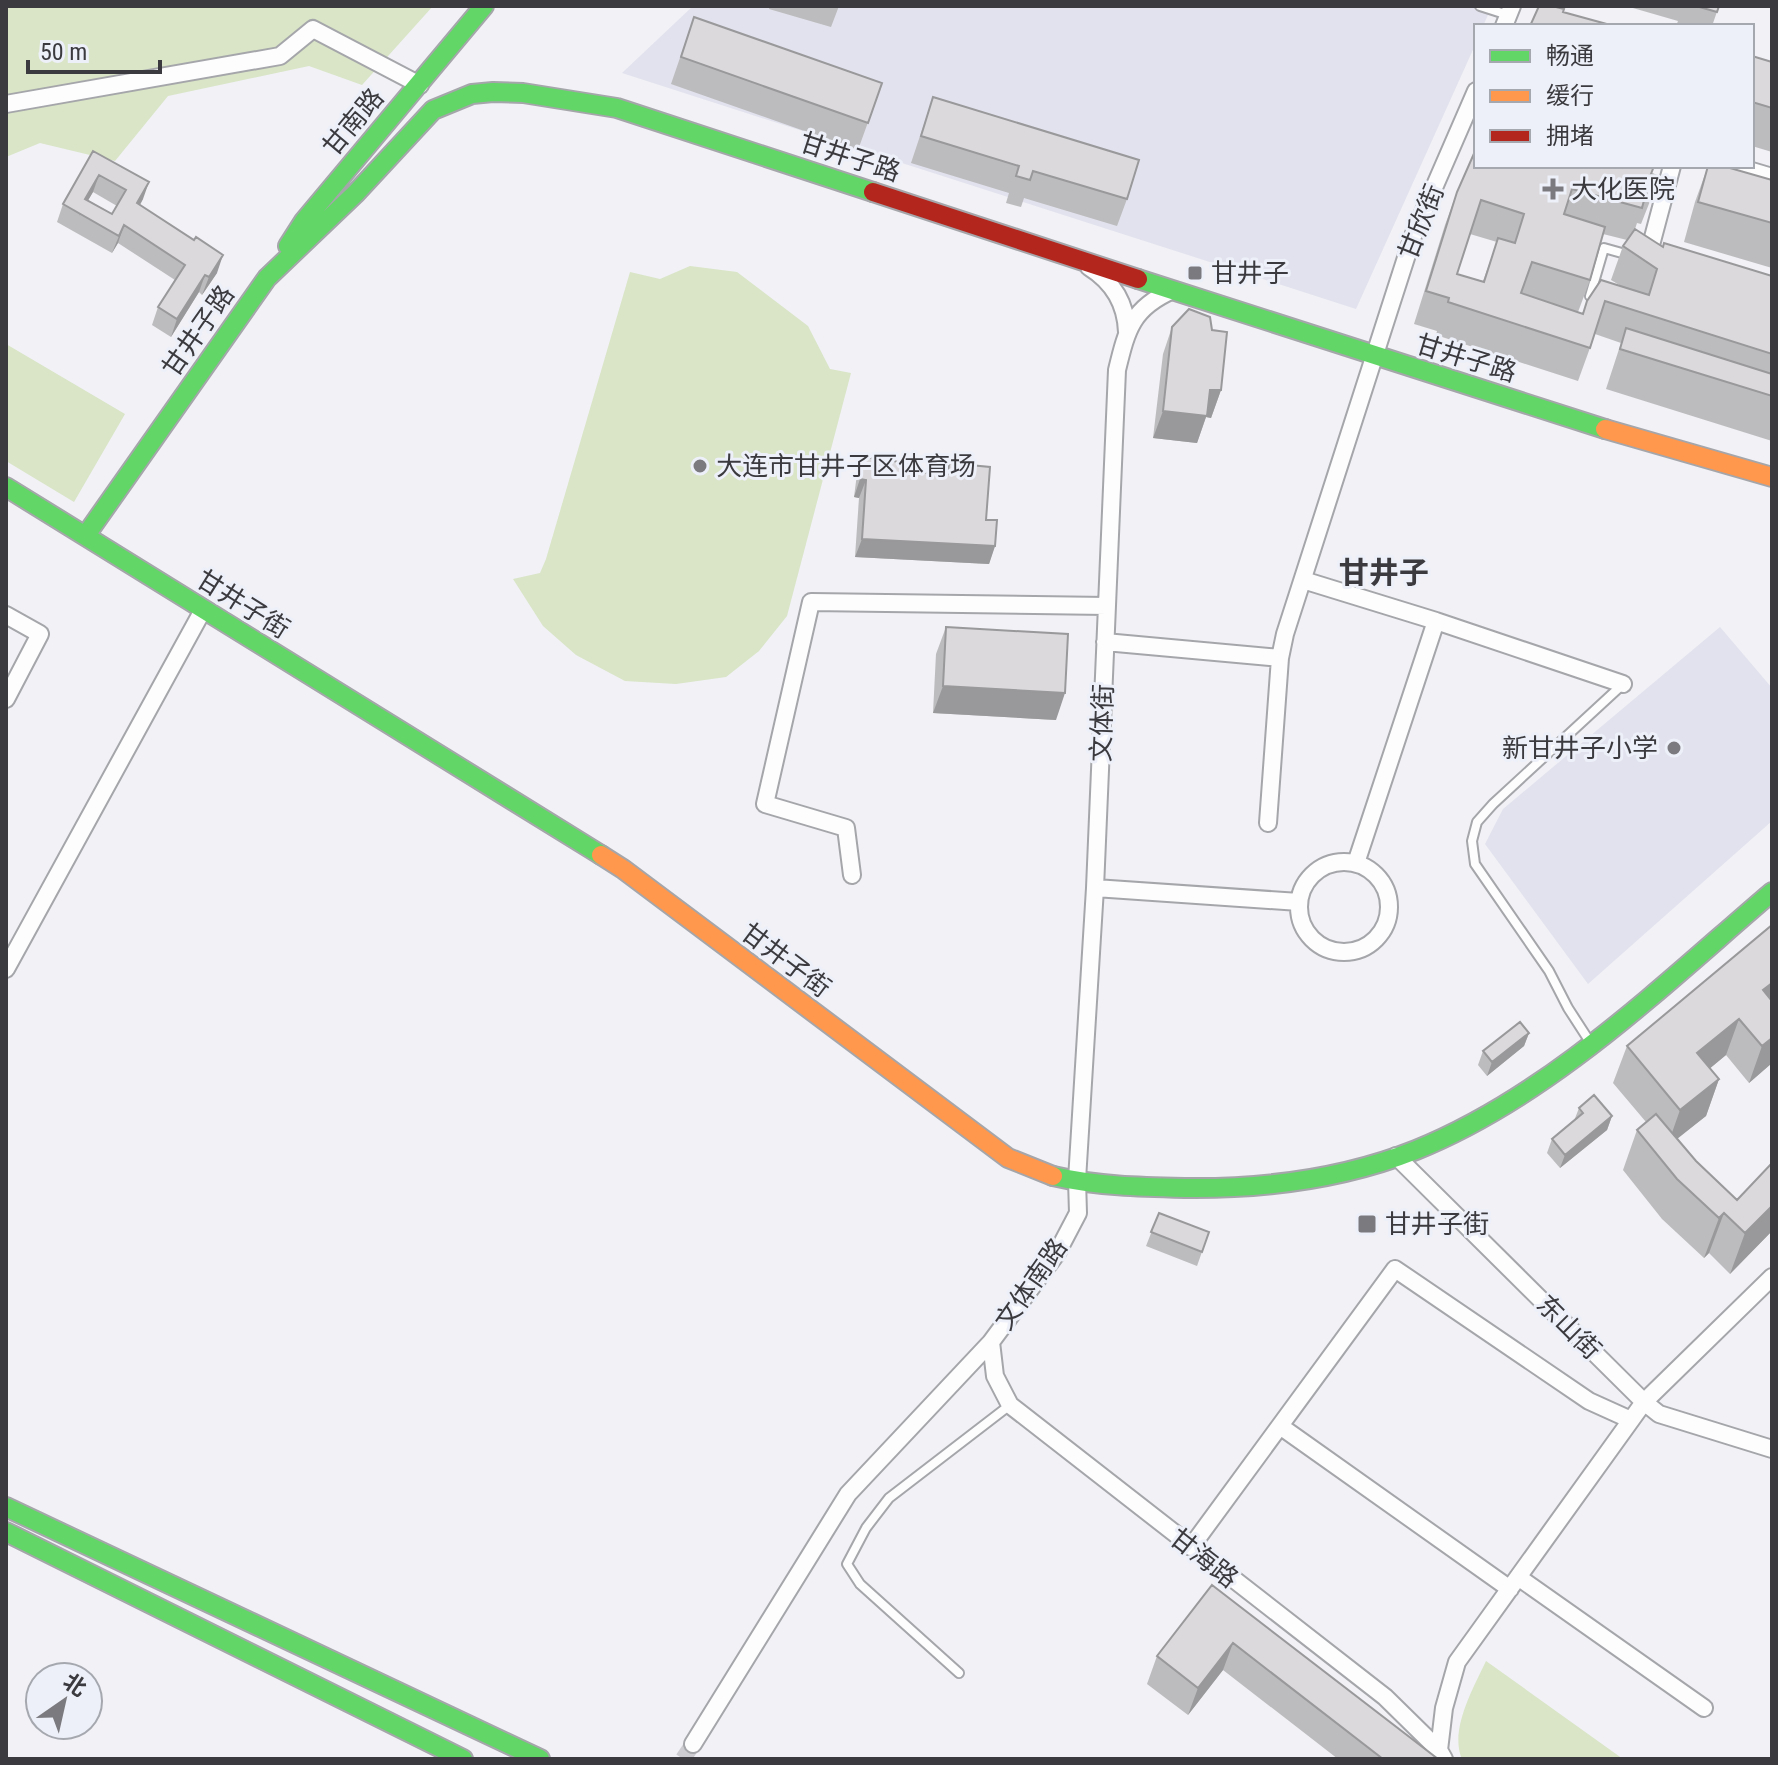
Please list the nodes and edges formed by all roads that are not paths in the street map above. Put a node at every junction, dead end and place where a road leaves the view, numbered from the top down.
1 (484, 6) edge
2 (1480, 6) edge
3 (1508, 16) edge
4 (420, 85) junction
5 (1474, 96) edge
6 (6, 104) edge
7 (1672, 168) edge
8 (1742, 168) edge
9 (1772, 177) edge
10 (1074, 258) junction
11 (1653, 261) joint
12 (267, 278) junction
13 (1173, 290) junction
14 (1590, 296) edge
15 (1127, 332) junction
16 (1374, 356) junction
17 (1772, 477) edge
18 (6, 487) edge
19 (86, 535) junction
20 (1303, 580) junction
21 (1107, 606) junction
22 (203, 610) junction
23 (6, 615) edge
24 (1436, 621) junction
25 (1105, 642) junction
26 (1280, 658) junction
27 (1623, 684) joint
28 (6, 699) edge
29 (1268, 823) dead end
30 (1356, 863) junction
31 (852, 875) dead end
32 (1095, 888) junction
33 (1772, 892) edge
34 (1299, 902) junction
35 (6, 969) edge
36 (1591, 1044) junction
37 (1396, 1156) junction
38 (1077, 1180) junction
39 (1772, 1277) edge
40 (991, 1342) junction
41 (1644, 1402) junction
42 (1010, 1405) junction
43 (1631, 1420) junction
44 (1280, 1426) junction
45 (1772, 1449) edge
46 (6, 1507) edge
47 (6, 1532) edge
48 (1191, 1547) junction
49 (1514, 1583) junction
50 (959, 1673) dead end
51 (1704, 1708) dead end
52 (693, 1744) tunnel mouth
53 (1442, 1754) edge
54 (463, 1759) edge
55 (540, 1759) edge

1 - 4 street, 甘南路
2 - 3 lane
4 - 6 street
4 - 12 street, 甘南路
5 - 16 street, 甘欣街
7 - 11 street
8 - 9 street
10 - 12 street, 甘井子路
10 - 13 street, 甘井子路
10 - 15 street
11 - 14 lane
12 - 19 street, 甘井子路
13 - 15 street, 文体街
13 - 16 street, 甘井子路
15 - 21 street, 文体街
16 - 17 street, 甘井子路
16 - 20 street, 甘欣街
18 - 19 street, 甘井子街
19 - 22 street, 甘井子街
20 - 24 street
20 - 26 street, 甘欣街
21 - 25 street, 文体街
21 - 31 street
22 - 35 street
22 - 38 street, 甘井子街
23 - 28 street
24 - 27 street
24 - 30 street
25 - 26 street
25 - 32 street, 文体街
26 - 29 street, 甘欣街
27 - 36 lane
30 - 34 street
30 - 34 street
32 - 34 street
32 - 38 street, 文体街
33 - 36 street, 甘井子街
36 - 37 street, 甘井子街
37 - 38 street, 甘井子街
37 - 41 street, 东山街
38 - 40 street, 文体南路
39 - 41 street
40 - 42 street, 甘海路
40 - 52 street, 文体南路
41 - 43 street
41 - 45 street, 东山街
42 - 48 street, 甘海路
42 - 50 lane
43 - 44 street
43 - 49 street
44 - 48 street
44 - 49 street
46 - 55 street
47 - 54 street
48 - 53 street, 甘海路
49 - 51 street
49 - 53 street

